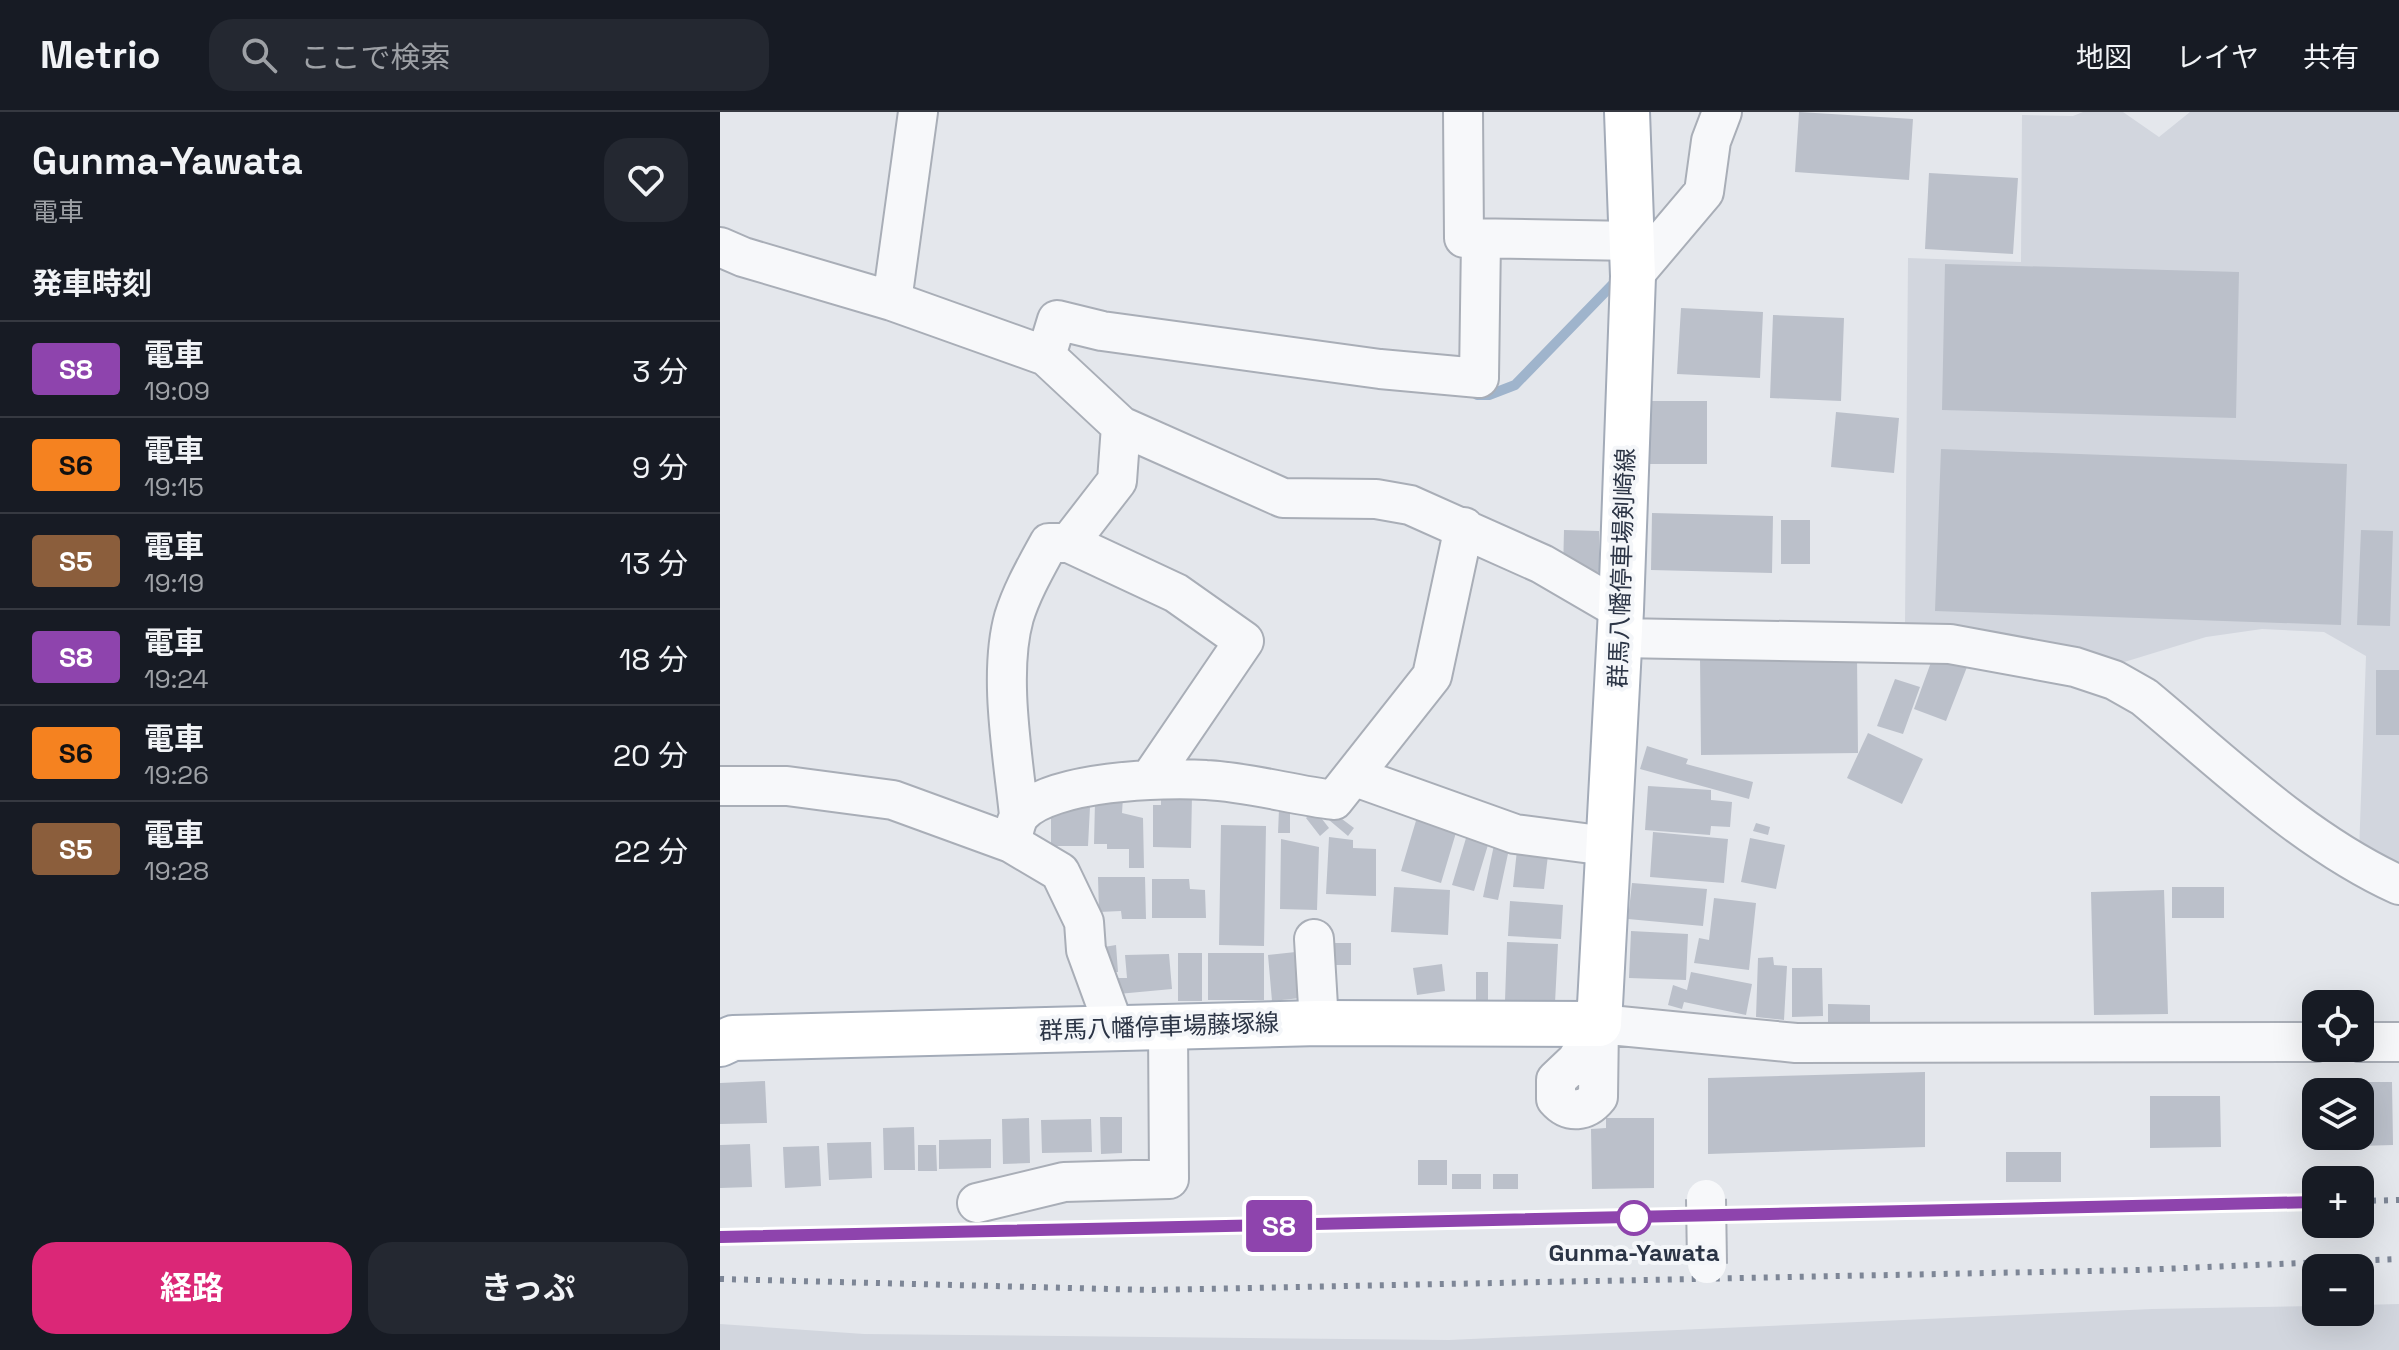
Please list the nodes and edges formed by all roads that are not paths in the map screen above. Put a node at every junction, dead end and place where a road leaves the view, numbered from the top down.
1 (918, 112) edge
2 (1463, 112) edge
3 (1627, 112) edge
4 (1722, 112) edge
5 (1481, 240) junction
6 (720, 247) edge
7 (1633, 258) junction
8 (892, 301) junction
9 (1046, 356) junction
10 (1121, 426) junction
11 (1464, 527) junction
12 (1069, 543) junction
13 (1620, 624) junction
14 (1353, 776) junction
15 (1150, 779) junction
16 (720, 786) edge
17 (1015, 829) junction
18 (1607, 846) junction
19 (2399, 885) edge
20 (1314, 939) dead end
21 (1319, 1023) junction
22 (1599, 1024) junction
23 (1168, 1028) junction
24 (1115, 1029) junction
25 (2302, 1042) edge
26 (2374, 1042) edge
27 (2399, 1042) edge
28 (720, 1044) edge
29 (1706, 1199) dead end
30 (977, 1203) dead end
31 (1707, 1264) dead end

1 - 8 street
2 - 5 street
3 - 7 main road, 群馬八幡停車場剣崎線
4 - 7 street
5 - 7 street
5 - 9 street
6 - 8 street
7 - 13 main road, 群馬八幡停車場剣崎線
8 - 9 street
9 - 10 street
10 - 11 street
10 - 12 street
11 - 13 street
11 - 14 street
12 - 15 street
12 - 17 street
13 - 18 main road, 群馬八幡停車場剣崎線
13 - 19 street
14 - 15 street
14 - 18 street
15 - 17 street
16 - 17 street
17 - 24 street
18 - 22 main road, 群馬八幡停車場剣崎線
20 - 21 street
21 - 22 main road, 群馬八幡停車場藤塚線
21 - 23 main road, 群馬八幡停車場藤塚線
22 - 25 street
23 - 24 main road, 群馬八幡停車場藤塚線
23 - 30 street
24 - 28 main road, 群馬八幡停車場藤塚線
26 - 27 street
29 - 31 street, bridge

